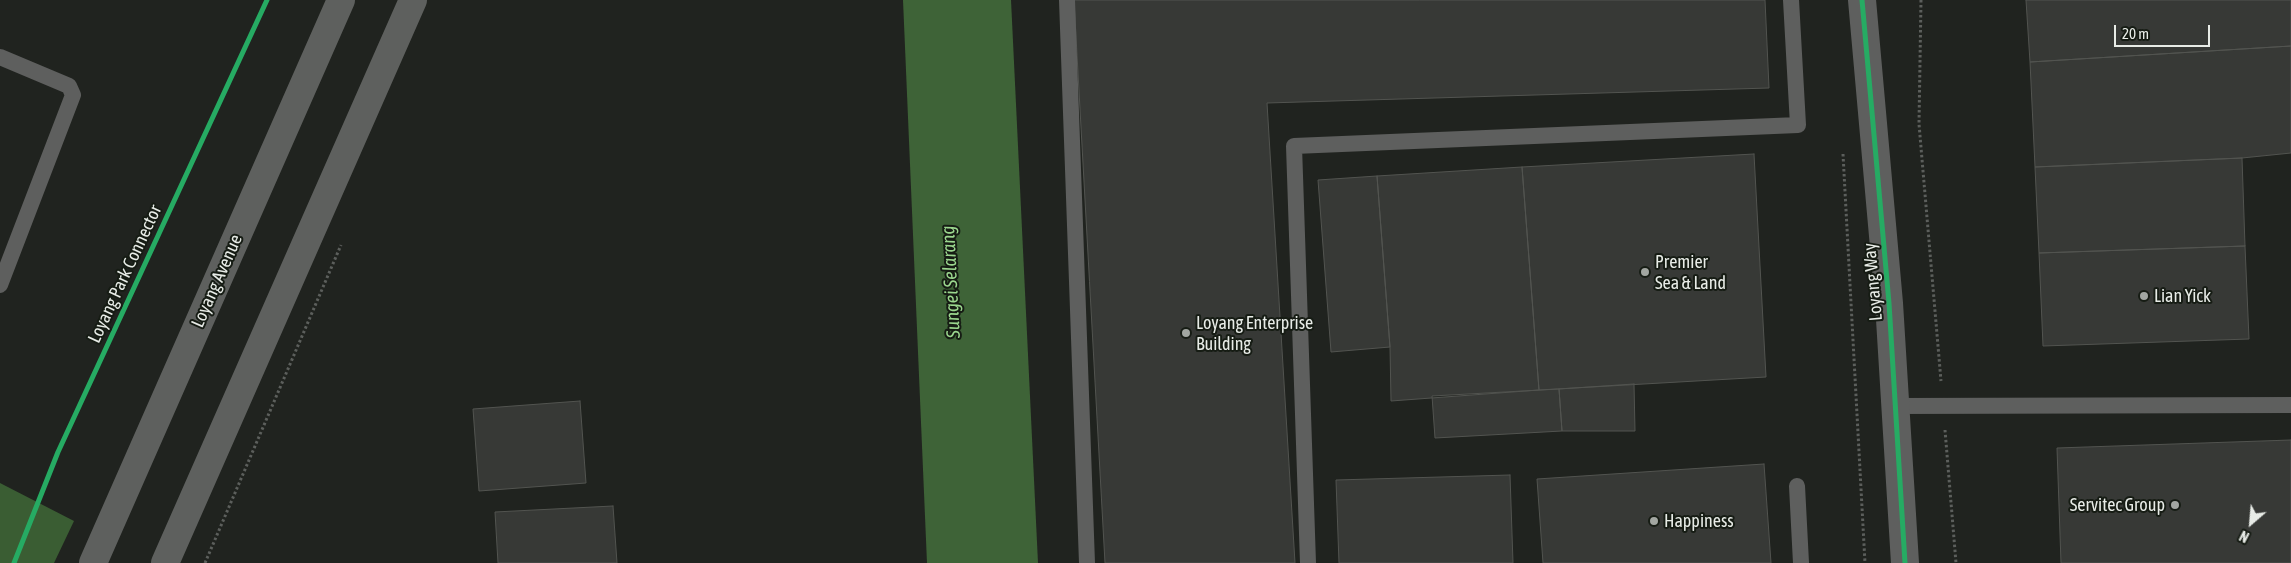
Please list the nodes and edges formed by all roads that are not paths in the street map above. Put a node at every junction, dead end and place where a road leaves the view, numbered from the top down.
1 (341, 0) edge
2 (413, 0) edge
3 (1067, 0) edge
4 (1791, 0) edge
5 (1862, 0) edge
6 (0, 57) edge
7 (0, 285) edge
8 (2291, 404) edge
9 (1894, 406) junction
10 (1797, 486) dead end
11 (94, 563) edge
12 (165, 563) edge
13 (1087, 563) edge
14 (1308, 563) edge
15 (1801, 563) edge
16 (1905, 563) edge

1 - 11 main road, Loyang Avenue
2 - 12 main road
3 - 13 lane
4 - 14 lane
5 - 9 street, Loyang Way
6 - 7 lane
8 - 9 lane
9 - 16 street, Loyang Way
10 - 15 lane

